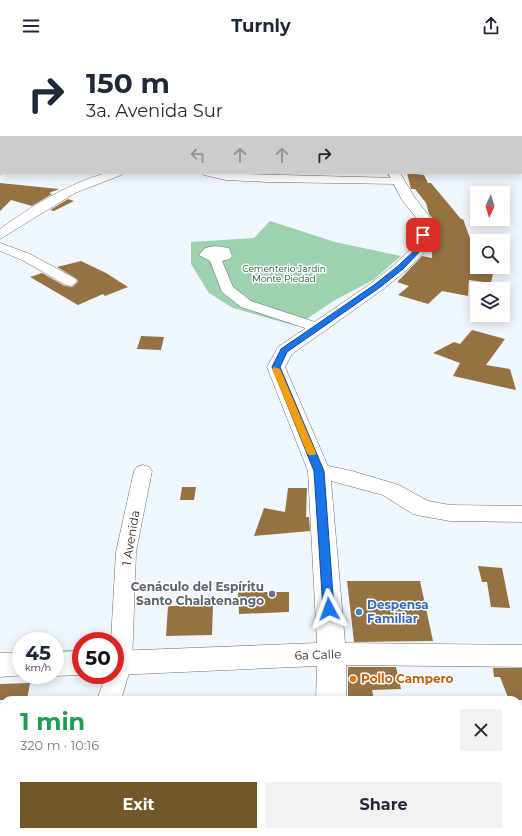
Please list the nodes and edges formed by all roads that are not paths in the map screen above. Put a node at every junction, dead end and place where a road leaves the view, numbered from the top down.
1 (113, 174) edge
2 (212, 174) edge
3 (396, 177) edge
4 (0, 235) edge
5 (0, 247) edge
6 (215, 259) dead end
7 (71, 282) dead end
8 (316, 327) junction
9 (143, 471) dead end
10 (319, 471) junction
11 (522, 514) edge
12 (120, 632) edge
13 (332, 654) junction
14 (522, 656) edge
15 (124, 663) edge
16 (0, 665) edge
17 (12, 665) edge
18 (113, 684) edge
19 (110, 696) edge
20 (331, 696) edge

1 - 4 street
2 - 3 street
3 - 8 street
5 - 7 street
6 - 8 street
8 - 10 street
9 - 12 street, 1 Avenida
10 - 11 main road
10 - 13 main road
13 - 14 main road, 6a Calle
13 - 15 main road, 6a Calle
13 - 20 main road
16 - 17 main road
18 - 19 street, 1 Avenida

